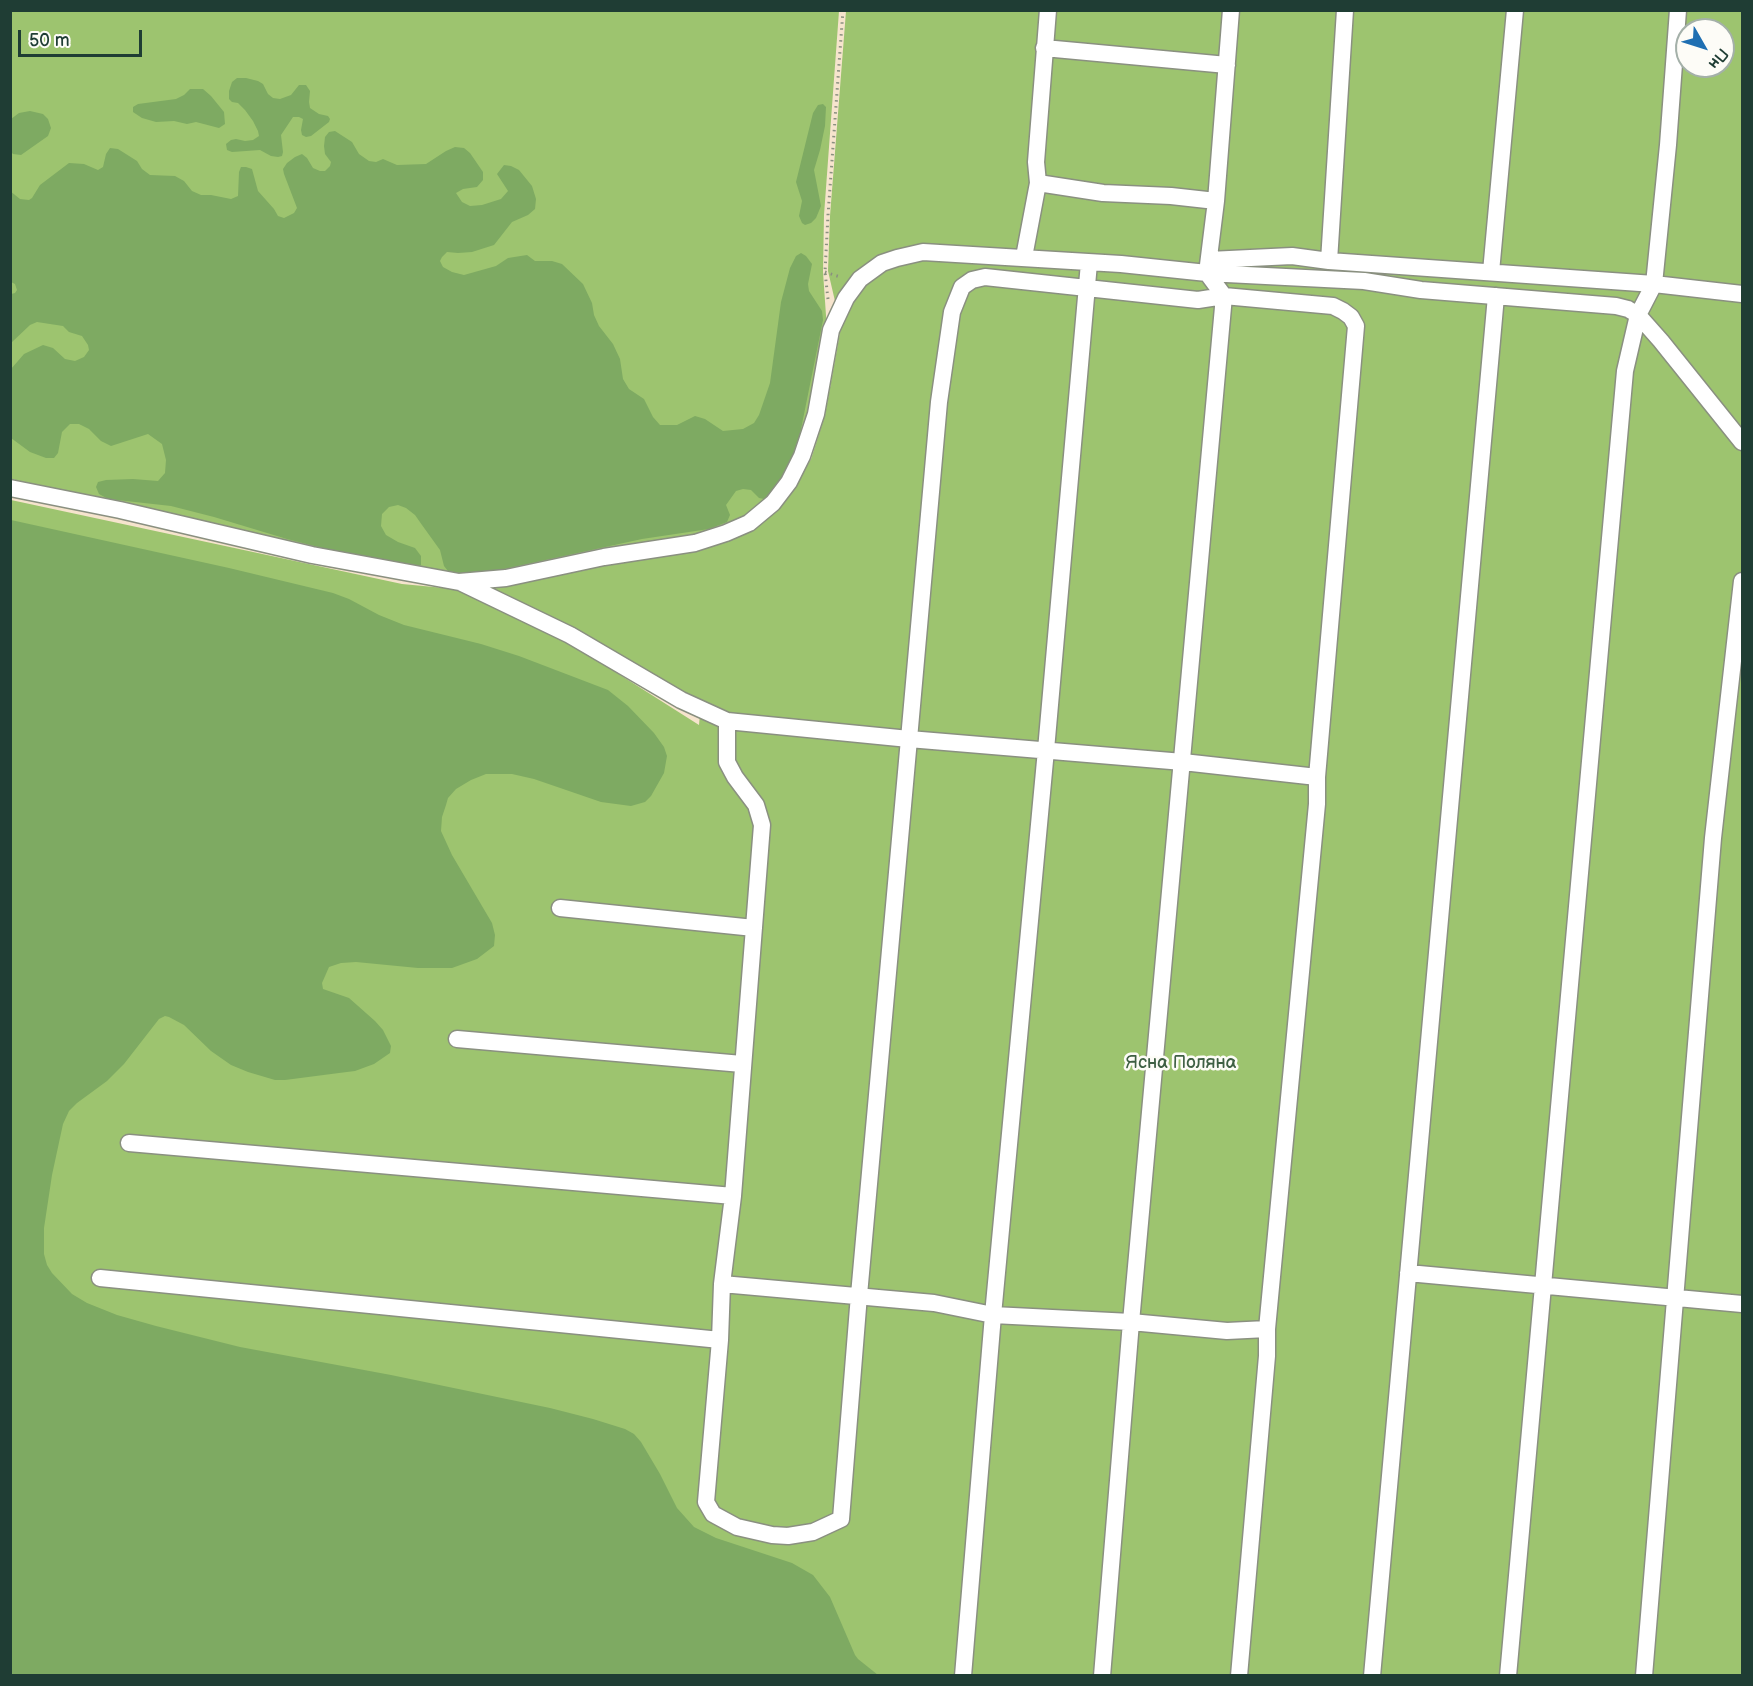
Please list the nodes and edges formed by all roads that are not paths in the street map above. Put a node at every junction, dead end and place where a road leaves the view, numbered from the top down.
1 (1048, 10) edge
2 (1231, 10) edge
3 (1345, 10) edge
4 (1515, 10) edge
5 (1678, 10) edge
6 (1044, 48) junction
7 (1227, 65) junction
8 (1038, 183) junction
9 (1216, 201) junction
10 (1024, 257) junction
11 (1329, 261) junction
12 (1089, 263) junction
13 (1208, 266) junction
14 (1491, 272) junction
15 (1654, 284) junction
16 (1088, 289) junction
17 (1743, 294) edge
18 (1224, 296) junction
19 (1496, 296) junction
20 (1638, 315) junction
21 (1743, 442) edge
22 (10, 488) edge
23 (1743, 581) edge
24 (459, 582) junction
25 (727, 721) junction
26 (909, 739) junction
27 (1046, 750) junction
28 (1183, 762) junction
29 (1317, 777) junction
30 (560, 908) dead end
31 (754, 928) junction
32 (457, 1039) dead end
33 (742, 1064) junction
34 (129, 1143) dead end
35 (733, 1196) junction
36 (1408, 1273) junction
37 (100, 1278) dead end
38 (722, 1284) junction
39 (1544, 1287) junction
40 (859, 1295) junction
41 (1676, 1299) junction
42 (1743, 1304) edge
43 (993, 1315) junction
44 (1131, 1322) junction
45 (1267, 1329) junction
46 (720, 1340) junction
47 (963, 1676) edge
48 (1102, 1676) edge
49 (1239, 1676) edge
50 (1372, 1676) edge
51 (1508, 1676) edge
52 (1644, 1676) edge

1 - 6 street
2 - 7 street
3 - 11 street
4 - 14 street
5 - 15 street
6 - 7 street
6 - 8 street
7 - 9 street
8 - 9 street
8 - 10 street
9 - 13 street
10 - 12 street
10 - 24 street
11 - 13 street
11 - 14 street
12 - 13 street
12 - 16 street
13 - 18 street
13 - 19 street
14 - 15 street
15 - 17 street
15 - 20 street
16 - 18 street
16 - 26 street
16 - 27 street
18 - 28 street
18 - 29 street
19 - 20 street
19 - 36 street
20 - 21 street
20 - 39 street
22 - 24 street
23 - 41 street
24 - 25 street
25 - 26 street
25 - 31 street
26 - 27 street
26 - 40 street
27 - 28 street
27 - 43 street
28 - 29 street
28 - 44 street
29 - 45 street
30 - 31 street
31 - 33 street
32 - 33 street
33 - 35 street
34 - 35 street
35 - 38 street
36 - 39 street
36 - 50 street
37 - 46 street
38 - 40 street
38 - 46 street
39 - 41 street
39 - 51 street
40 - 43 street
40 - 46 street
41 - 42 street
41 - 52 street
43 - 44 street
43 - 47 street
44 - 45 street
44 - 48 street
45 - 49 street

